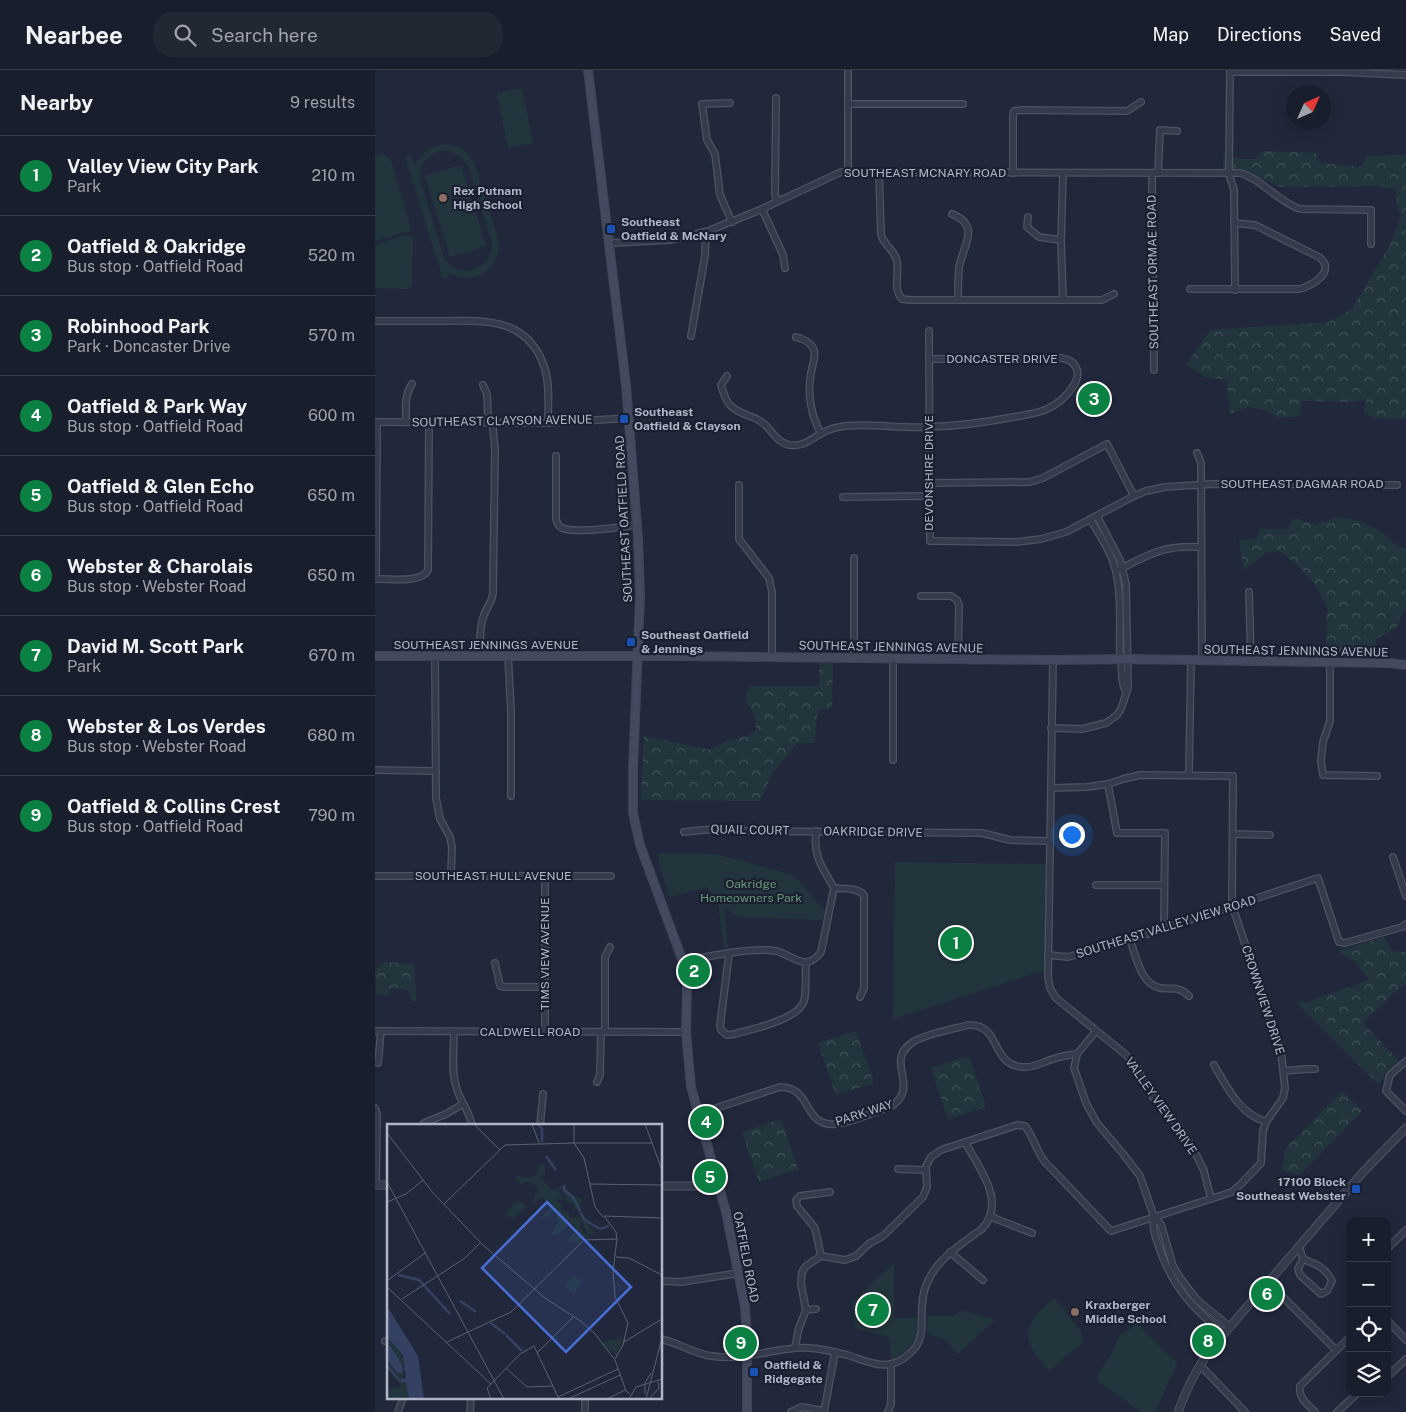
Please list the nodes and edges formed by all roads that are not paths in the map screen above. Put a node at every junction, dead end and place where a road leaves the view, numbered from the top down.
1 (588, 70) edge
2 (848, 70) edge
3 (1230, 71) edge
4 (1342, 71) edge
5 (1405, 75) edge
6 (776, 98) dead end
7 (729, 102) dead end
8 (1141, 102) dead end
9 (848, 104) junction
10 (963, 104) dead end
11 (1177, 131) dead end
12 (848, 171) junction
13 (879, 172) junction
14 (1013, 173) junction
15 (1063, 173) junction
16 (1155, 173) junction
17 (1229, 174) junction
18 (777, 202) junction
19 (762, 209) junction
20 (952, 214) dead end
21 (1028, 217) dead end
22 (732, 222) junction
23 (1233, 223) junction
24 (706, 232) junction
25 (607, 238) junction
26 (1061, 240) junction
27 (1371, 244) dead end
28 (785, 268) dead end
29 (1190, 289) dead end
30 (1235, 290) junction
31 (1113, 294) dead end
32 (958, 300) junction
33 (1063, 300) junction
34 (375, 320) edge
35 (929, 332) dead end
36 (691, 336) dead end
37 (796, 336) dead end
38 (929, 359) junction
39 (1154, 370) dead end
40 (727, 376) dead end
41 (412, 384) dead end
42 (483, 385) dead end
43 (629, 418) junction
44 (376, 422) edge
45 (406, 422) junction
46 (429, 422) junction
47 (491, 422) junction
48 (548, 423) junction
49 (929, 428) junction
50 (821, 434) junction
51 (1197, 453) dead end
52 (556, 456) dead end
53 (376, 477) edge
54 (929, 483) junction
55 (1397, 484) dead end
56 (739, 485) dead end
57 (1202, 485) junction
58 (929, 496) junction
59 (1134, 496) junction
60 (843, 497) dead end
61 (1097, 516) junction
62 (1090, 519) junction
63 (637, 525) junction
64 (376, 529) edge
65 (1201, 547) junction
66 (854, 558) dead end
67 (1123, 568) junction
68 (1116, 571) junction
69 (375, 579) edge
70 (1249, 592) dead end
71 (921, 596) dead end
72 (375, 656) edge
73 (435, 656) junction
74 (481, 656) junction
75 (508, 656) junction
76 (638, 656) junction
77 (772, 657) junction
78 (854, 658) junction
79 (893, 658) junction
80 (958, 659) junction
81 (1124, 659) junction
82 (1053, 660) junction
83 (1191, 660) junction
84 (1202, 661) junction
85 (1251, 661) junction
86 (1330, 662) junction
87 (1406, 665) edge
88 (1051, 728) junction
89 (893, 760) dead end
90 (375, 770) edge
91 (435, 771) junction
92 (1189, 774) junction
93 (1377, 776) dead end
94 (1108, 784) junction
95 (1051, 788) junction
96 (511, 796) dead end
97 (816, 831) junction
98 (684, 832) dead end
99 (1233, 834) junction
100 (1270, 835) dead end
101 (1050, 841) junction
102 (1393, 857) dead end
103 (451, 875) junction
104 (375, 876) edge
105 (545, 876) junction
106 (611, 876) dead end
107 (651, 877) joint
108 (1096, 885) dead end
109 (1164, 885) junction
110 (834, 888) junction
111 (1406, 896) edge
112 (1232, 905) junction
113 (1406, 924) edge
114 (1164, 929) junction
115 (1130, 940) junction
116 (610, 947) dead end
117 (729, 954) junction
118 (1049, 955) junction
119 (495, 962) dead end
120 (683, 962) junction
121 (805, 962) junction
122 (545, 987) junction
123 (1189, 996) dead end
124 (860, 998) dead end
125 (1095, 1030) junction
126 (378, 1031) edge
127 (454, 1031) junction
128 (545, 1032) junction
129 (603, 1032) junction
130 (685, 1032) junction
131 (1077, 1054) junction
132 (1406, 1061) edge
133 (378, 1063) dead end
134 (1213, 1065) dead end
135 (1315, 1069) dead end
136 (1284, 1071) junction
137 (597, 1082) dead end
138 (543, 1094) dead end
139 (463, 1104) junction
140 (375, 1108) edge
141 (1406, 1111) edge
142 (698, 1114) junction
143 (1266, 1122) junction
144 (424, 1123) dead end
145 (472, 1124) edge
146 (540, 1124) edge
147 (1406, 1128) edge
148 (965, 1142) junction
149 (898, 1169) dead end
150 (925, 1170) junction
151 (376, 1185) edge
152 (663, 1186) edge
153 (719, 1186) junction
154 (829, 1192) dead end
155 (1211, 1199) junction
156 (1154, 1217) junction
157 (991, 1218) junction
158 (1406, 1230) edge
159 (1032, 1233) dead end
160 (1391, 1244) edge
161 (1299, 1246) junction
162 (951, 1252) junction
163 (821, 1256) junction
164 (1303, 1259) junction
165 (739, 1273) junction
166 (983, 1280) dead end
167 (663, 1282) edge
168 (1268, 1282) junction
169 (816, 1309) dead end
170 (806, 1310) junction
171 (1391, 1324) edge
172 (1227, 1330) junction
173 (663, 1340) edge
174 (1406, 1340) edge
175 (1346, 1341) edge
176 (795, 1347) junction
177 (1336, 1350) junction
178 (835, 1352) junction
179 (747, 1356) junction
180 (1406, 1359) edge
181 (891, 1364) junction
182 (1199, 1364) junction
183 (1391, 1373) edge
184 (1354, 1397) edge
185 (402, 1400) dead end
186 (824, 1411) edge
187 (398, 1412) edge
188 (747, 1412) edge
189 (791, 1412) edge
190 (887, 1412) edge
191 (1177, 1412) edge
192 (1245, 1412) edge
193 (1315, 1412) edge
194 (1337, 1412) edge

1 - 25 main road, SOUTHEAST OATFIELD ROAD
2 - 9 street
3 - 4 street
3 - 17 street
4 - 5 street
6 - 18 street
7 - 22 street
8 - 14 street
9 - 10 street
9 - 12 street
11 - 16 street, SOUTHEAST ORMAE ROAD
12 - 13 street, SOUTHEAST MCNARY ROAD
12 - 18 street, SOUTHEAST MCNARY ROAD
13 - 14 street, SOUTHEAST MCNARY ROAD
13 - 32 street
14 - 15 street, SOUTHEAST MCNARY ROAD
15 - 16 street, SOUTHEAST MCNARY ROAD
15 - 26 street
16 - 17 street, SOUTHEAST MCNARY ROAD
16 - 39 street, SOUTHEAST ORMAE ROAD
17 - 23 street
17 - 27 street, SOUTHEAST MCNARY ROAD
18 - 19 street, SOUTHEAST MCNARY ROAD
19 - 22 street, SOUTHEAST MCNARY ROAD
19 - 28 street
20 - 32 street
21 - 26 street
22 - 24 street, SOUTHEAST MCNARY ROAD
23 - 30 street
23 - 30 street
24 - 25 street, SOUTHEAST MCNARY ROAD
24 - 36 street
25 - 43 main road, SOUTHEAST OATFIELD ROAD
26 - 33 street
29 - 30 street
31 - 33 street
32 - 33 street
34 - 48 street
35 - 38 street, DEVONSHIRE DRIVE
37 - 50 street
38 - 49 street, DEVONSHIRE DRIVE
38 - 49 street, DONCASTER DRIVE
40 - 50 street, DONCASTER DRIVE
41 - 45 street
42 - 47 street
43 - 48 street, SOUTHEAST CLAYSON AVENUE
43 - 63 main road, SOUTHEAST OATFIELD ROAD
44 - 45 street, SOUTHEAST CLAYSON AVENUE
44 - 53 street
45 - 46 street, SOUTHEAST CLAYSON AVENUE
46 - 47 street, SOUTHEAST CLAYSON AVENUE
46 - 69 street
47 - 48 street, SOUTHEAST CLAYSON AVENUE
47 - 74 street
49 - 50 street, DONCASTER DRIVE
49 - 54 street, DEVONSHIRE DRIVE
51 - 57 street
52 - 63 street
53 - 64 street
54 - 58 street, DEVONSHIRE DRIVE
54 - 59 street
55 - 57 street, SOUTHEAST DAGMAR ROAD
56 - 77 street
57 - 59 street, DEVONSHIRE DRIVE
57 - 65 street, SOUTHEAST DAGMAR ROAD
58 - 60 street
58 - 62 street, DEVONSHIRE DRIVE
59 - 61 street, DEVONSHIRE DRIVE
61 - 62 street, DEVONSHIRE DRIVE
61 - 67 street
62 - 68 street
63 - 76 main road, SOUTHEAST OATFIELD ROAD
64 - 69 street
65 - 67 street
65 - 84 street, SOUTHEAST DAGMAR ROAD
66 - 78 street
67 - 68 street
67 - 81 street
68 - 81 street
70 - 85 street
71 - 80 street
72 - 73 main road, SOUTHEAST JENNINGS AVENUE
73 - 74 main road, SOUTHEAST JENNINGS AVENUE
73 - 91 street
74 - 75 main road, SOUTHEAST JENNINGS AVENUE
75 - 76 main road, SOUTHEAST JENNINGS AVENUE
75 - 96 street
76 - 77 main road, SOUTHEAST JENNINGS AVENUE
76 - 107 main road, SOUTHEAST OATFIELD ROAD
77 - 78 main road, SOUTHEAST JENNINGS AVENUE
78 - 79 main road, SOUTHEAST JENNINGS AVENUE
79 - 80 main road, SOUTHEAST JENNINGS AVENUE
79 - 89 street
80 - 82 main road, SOUTHEAST JENNINGS AVENUE
81 - 82 main road, SOUTHEAST JENNINGS AVENUE
81 - 83 main road, SOUTHEAST JENNINGS AVENUE
81 - 88 street
82 - 88 street
83 - 84 main road, SOUTHEAST JENNINGS AVENUE
83 - 92 street
84 - 85 main road, SOUTHEAST JENNINGS AVENUE
85 - 86 main road, SOUTHEAST JENNINGS AVENUE
86 - 87 main road, SOUTHEAST JENNINGS AVENUE
86 - 93 street
88 - 95 street
90 - 91 street
91 - 103 street
92 - 94 street
92 - 99 street, CROWNVIEW DRIVE
94 - 95 street
94 - 109 street
95 - 101 street
97 - 98 street, QUAIL COURT
97 - 101 street, OAKRIDGE DRIVE
97 - 110 street, OAKRIDGE DRIVE
99 - 100 street
99 - 112 street, CROWNVIEW DRIVE
101 - 118 street
102 - 111 street
103 - 104 street, SOUTHEAST HULL AVENUE
103 - 105 street, SOUTHEAST HULL AVENUE
105 - 106 street, SOUTHEAST HULL AVENUE
105 - 122 street, TIMS VIEW AVENUE
107 - 120 main road, OATFIELD ROAD
108 - 109 street
109 - 114 street
110 - 121 street
110 - 124 street
112 - 113 street, SOUTHEAST VALLEY VIEW ROAD
112 - 114 street, SOUTHEAST VALLEY VIEW ROAD
112 - 136 street, CROWNVIEW DRIVE
114 - 115 street, SOUTHEAST VALLEY VIEW ROAD
115 - 118 street, SOUTHEAST VALLEY VIEW ROAD
115 - 123 street
116 - 129 street
117 - 120 street
117 - 121 street
117 - 121 street
118 - 125 street, VALLEY VIEW DRIVE
119 - 122 street
120 - 130 main road, OATFIELD ROAD
122 - 128 street, TIMS VIEW AVENUE
125 - 131 street
125 - 155 street, VALLEY VIEW DRIVE
126 - 127 street, CALDWELL ROAD
126 - 133 street
127 - 128 street, CALDWELL ROAD
127 - 139 street
128 - 129 street, CALDWELL ROAD
129 - 130 street, CALDWELL ROAD
129 - 137 street
130 - 142 main road, OATFIELD ROAD
131 - 142 street, PARK WAY
131 - 156 street
132 - 141 street
134 - 143 street
135 - 136 street
136 - 143 street, CROWNVIEW DRIVE
138 - 146 street
139 - 144 street
139 - 145 street
140 - 151 street
142 - 153 main road, OATFIELD ROAD
143 - 155 street, CROWNVIEW DRIVE
147 - 161 street
148 - 150 street
148 - 156 street, CROWNVIEW DRIVE
148 - 157 street
149 - 150 street
150 - 163 street
152 - 153 street
153 - 165 main road, OATFIELD ROAD
154 - 163 street
155 - 156 street, CROWNVIEW DRIVE
156 - 172 street
157 - 159 street
157 - 162 street
158 - 160 street
161 - 164 street
161 - 168 street
162 - 166 street
162 - 181 street
163 - 170 street
164 - 164 street
165 - 167 street
165 - 179 main road, OATFIELD ROAD
168 - 172 street
168 - 177 street
169 - 170 street
170 - 176 street
171 - 174 street
172 - 182 street
173 - 179 street
175 - 177 street
176 - 178 street
176 - 179 street
177 - 193 street
178 - 181 street
178 - 186 street
179 - 188 main road, OATFIELD ROAD
180 - 183 street
181 - 190 street
182 - 191 street
182 - 192 street
184 - 194 street
185 - 187 street
186 - 189 street

